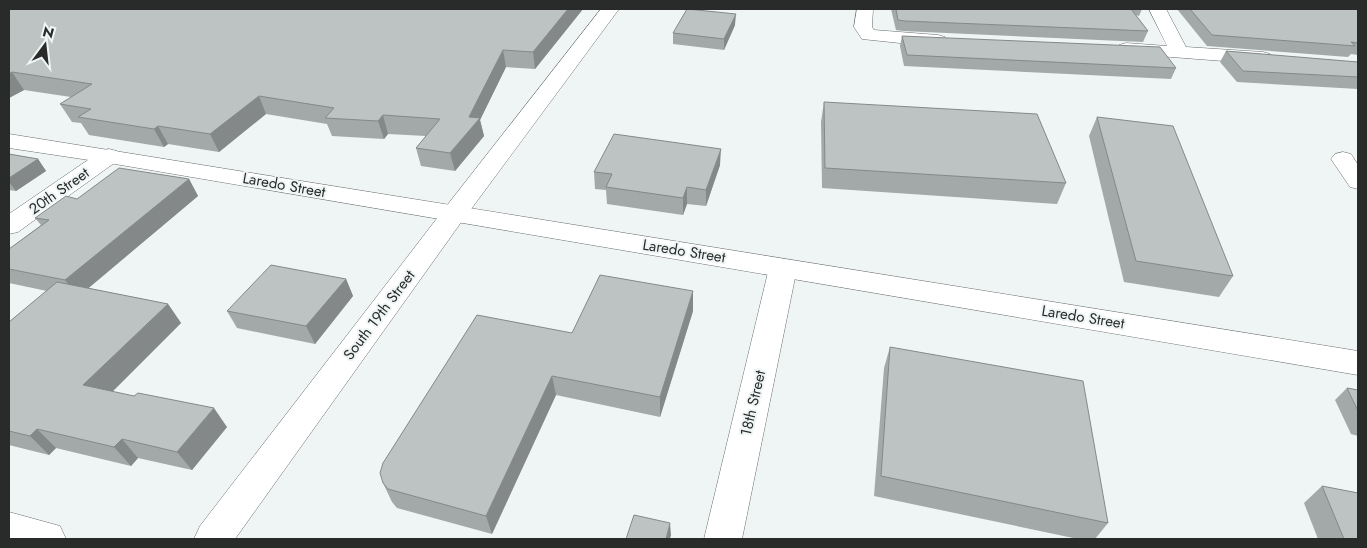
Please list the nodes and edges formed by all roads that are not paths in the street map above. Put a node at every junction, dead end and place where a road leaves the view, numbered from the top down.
1 (610, 9) edge
2 (865, 9) edge
3 (1158, 9) edge
4 (952, 42) edge
5 (1110, 48) edge
6 (1179, 51) junction
7 (1283, 60) edge
8 (9, 141) edge
9 (109, 156) junction
10 (1343, 158) dead end
11 (1358, 182) edge
12 (454, 214) junction
13 (9, 226) edge
14 (783, 268) junction
15 (1358, 363) edge
16 (9, 529) edge
17 (47, 539) edge
18 (213, 539) edge
19 (723, 539) edge

1 - 12 street, South 19th Street
2 - 4 street
3 - 6 street
5 - 6 street
6 - 7 street
8 - 9 street, Laredo Street
9 - 12 street, Laredo Street
9 - 13 street, 20th Street
10 - 11 street
12 - 14 street, Laredo Street
12 - 18 street, South 19th Street
14 - 15 street, Laredo Street
14 - 19 street, 18th Street
16 - 17 street

